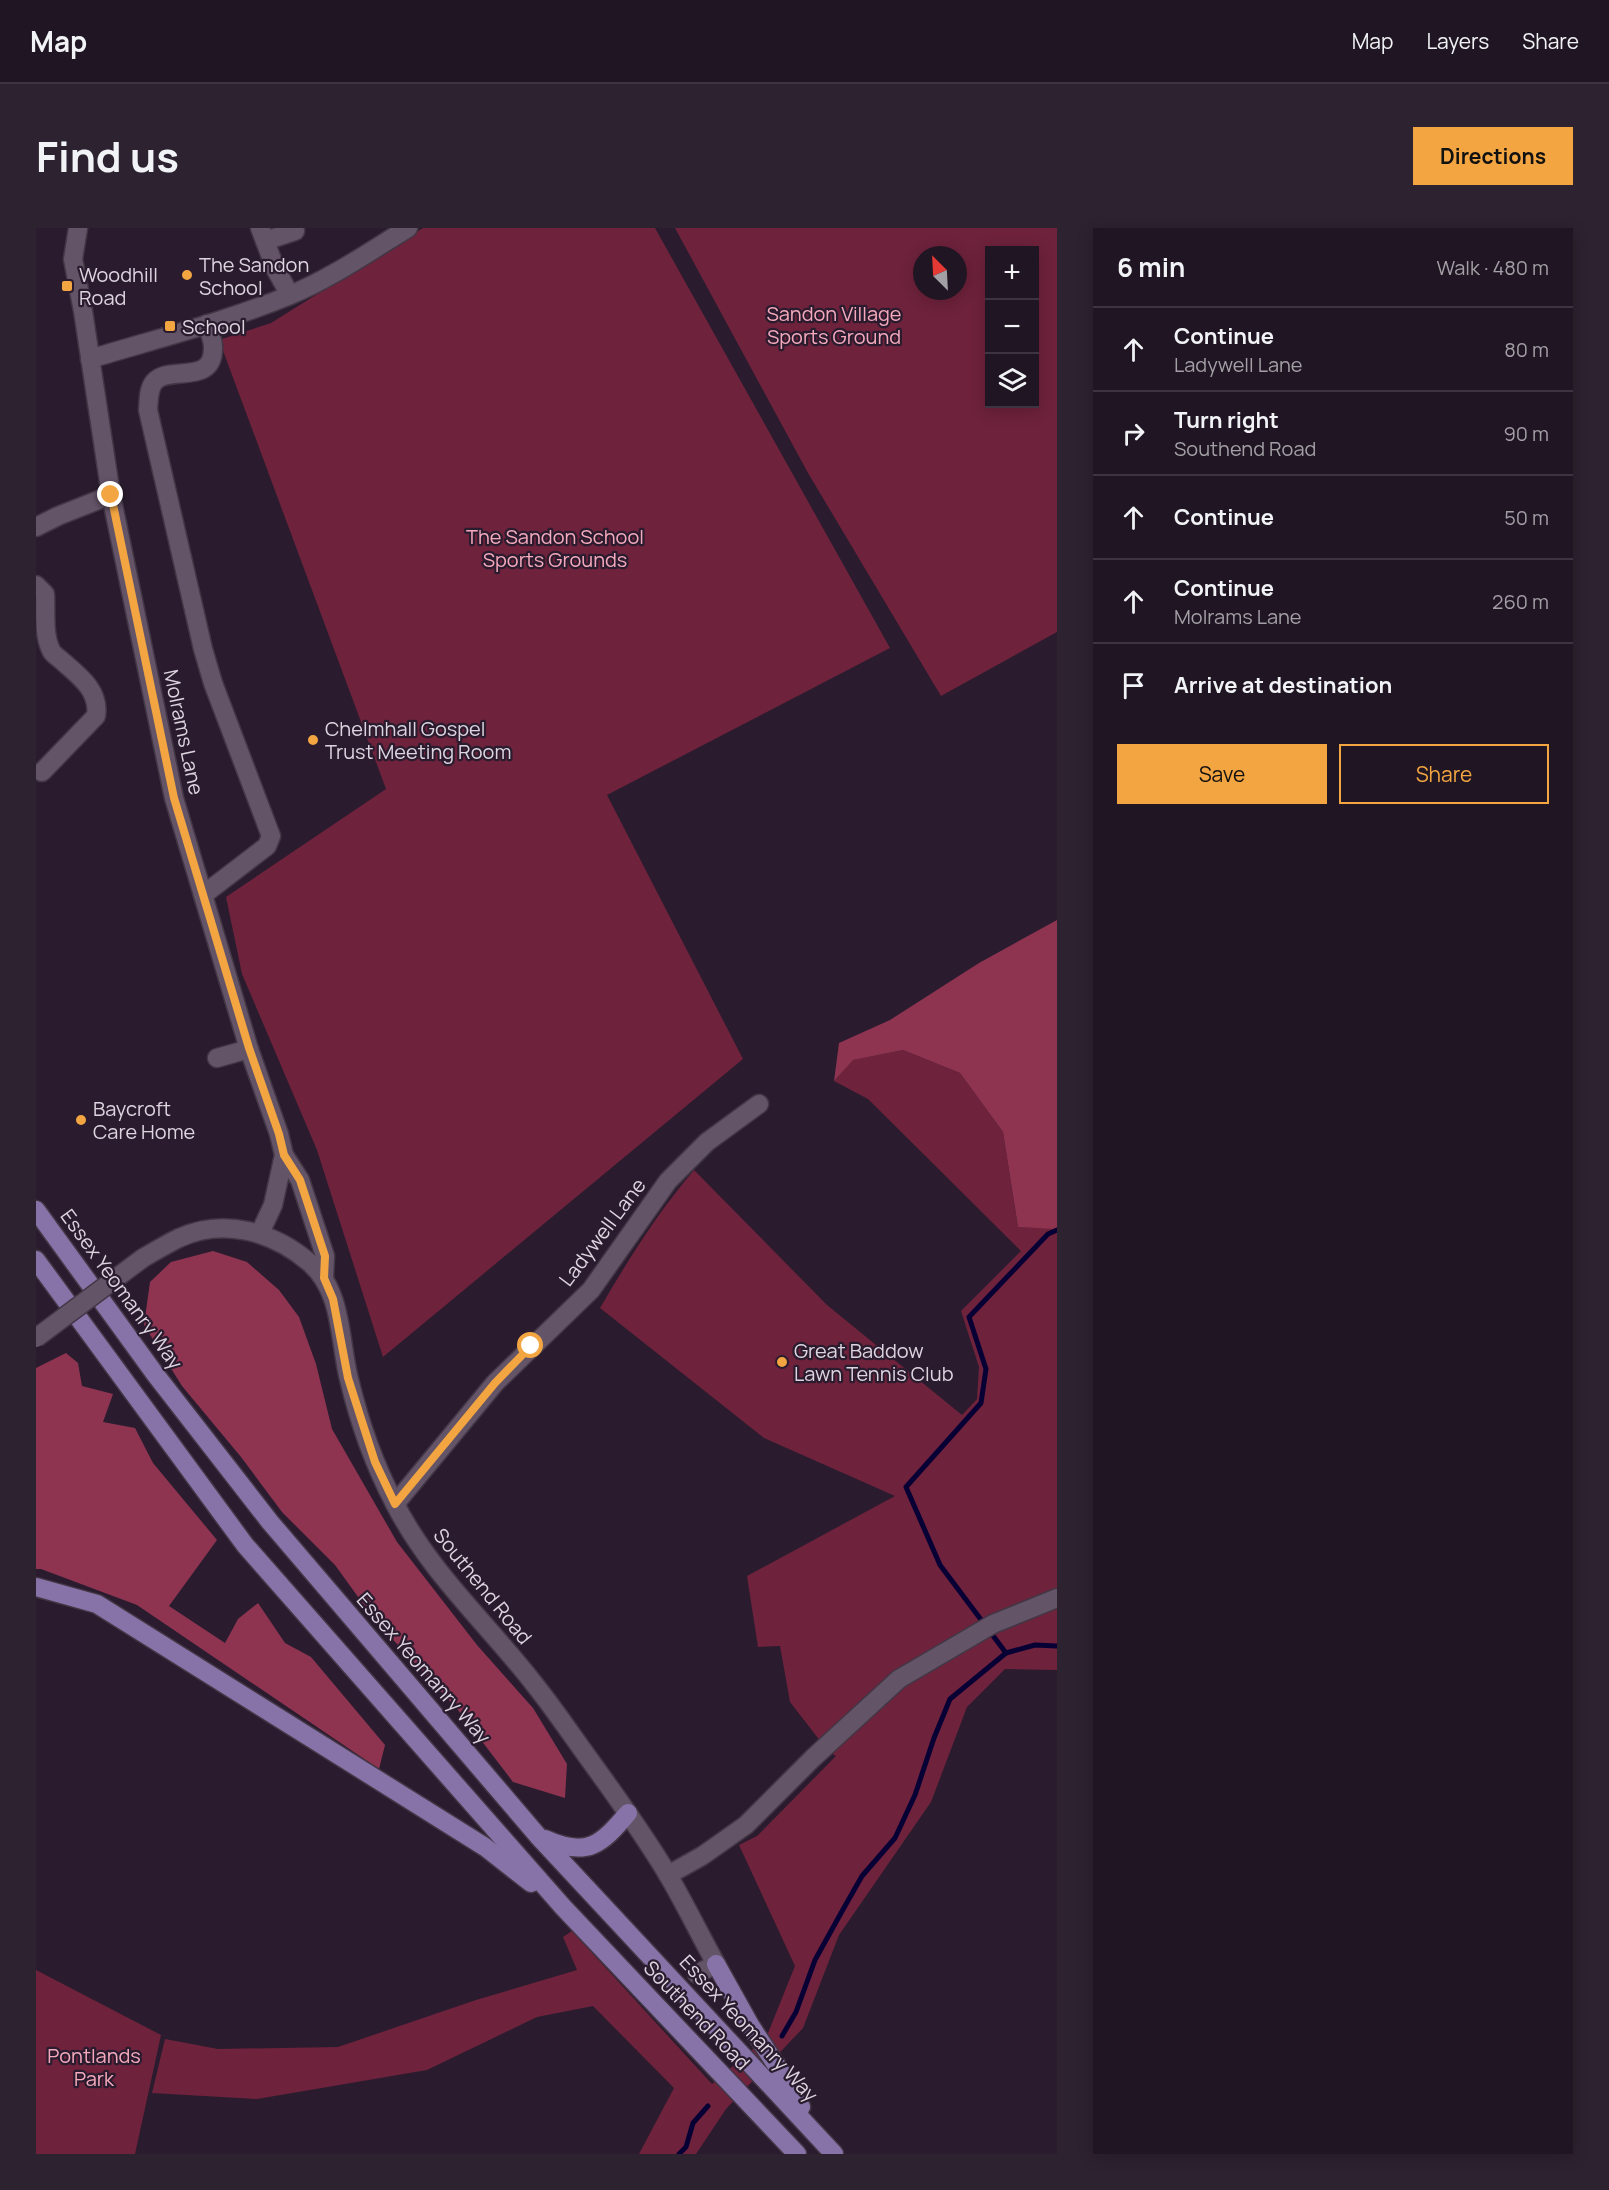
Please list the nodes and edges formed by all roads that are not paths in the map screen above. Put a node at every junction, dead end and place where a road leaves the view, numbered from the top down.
1 (78, 228) edge
2 (294, 228) edge
3 (408, 228) edge
4 (262, 235) edge
5 (290, 295) junction
6 (207, 324) junction
7 (90, 359) junction
8 (111, 495) junction
9 (36, 527) edge
10 (36, 585) edge
11 (42, 772) dead end
12 (203, 895) junction
13 (249, 1048) junction
14 (217, 1058) dead end
15 (759, 1104) dead end
16 (284, 1155) junction
17 (36, 1210) edge
18 (260, 1233) junction
19 (36, 1260) edge
20 (324, 1278) junction
21 (36, 1338) edge
22 (395, 1504) junction
23 (36, 1587) edge
24 (1057, 1598) edge
25 (628, 1814) junction
26 (538, 1836) junction
27 (668, 1875) junction
28 (563, 1907) junction
29 (716, 1964) junction
30 (697, 1974) dead end
31 (811, 2127) junction
32 (797, 2154) edge
33 (834, 2154) edge

1 - 7 street, Molrams Lane
2 - 4 street
3 - 5 street
4 - 5 street
5 - 6 street
6 - 7 street
6 - 12 street
7 - 8 street, Molrams Lane
8 - 9 street
8 - 12 street, Molrams Lane
10 - 11 street
12 - 13 street, Molrams Lane
13 - 14 street
13 - 16 street, Molrams Lane
15 - 22 street, Ladywell Lane
16 - 18 street, Molrams Lane
16 - 20 street
17 - 26 main road, Essex Yeomanry Way
18 - 20 street, Southend Road
18 - 21 street, Southend Road, bridge
19 - 28 main road
20 - 22 street, Southend Road
22 - 25 street, Southend Road
23 - 28 main road
24 - 27 street
25 - 26 main road
25 - 27 street, Southend Road
26 - 31 main road, Essex Yeomanry Way
27 - 29 street, Southend Road
28 - 32 main road, Southend Road
29 - 30 street
29 - 31 main road
31 - 33 main road

